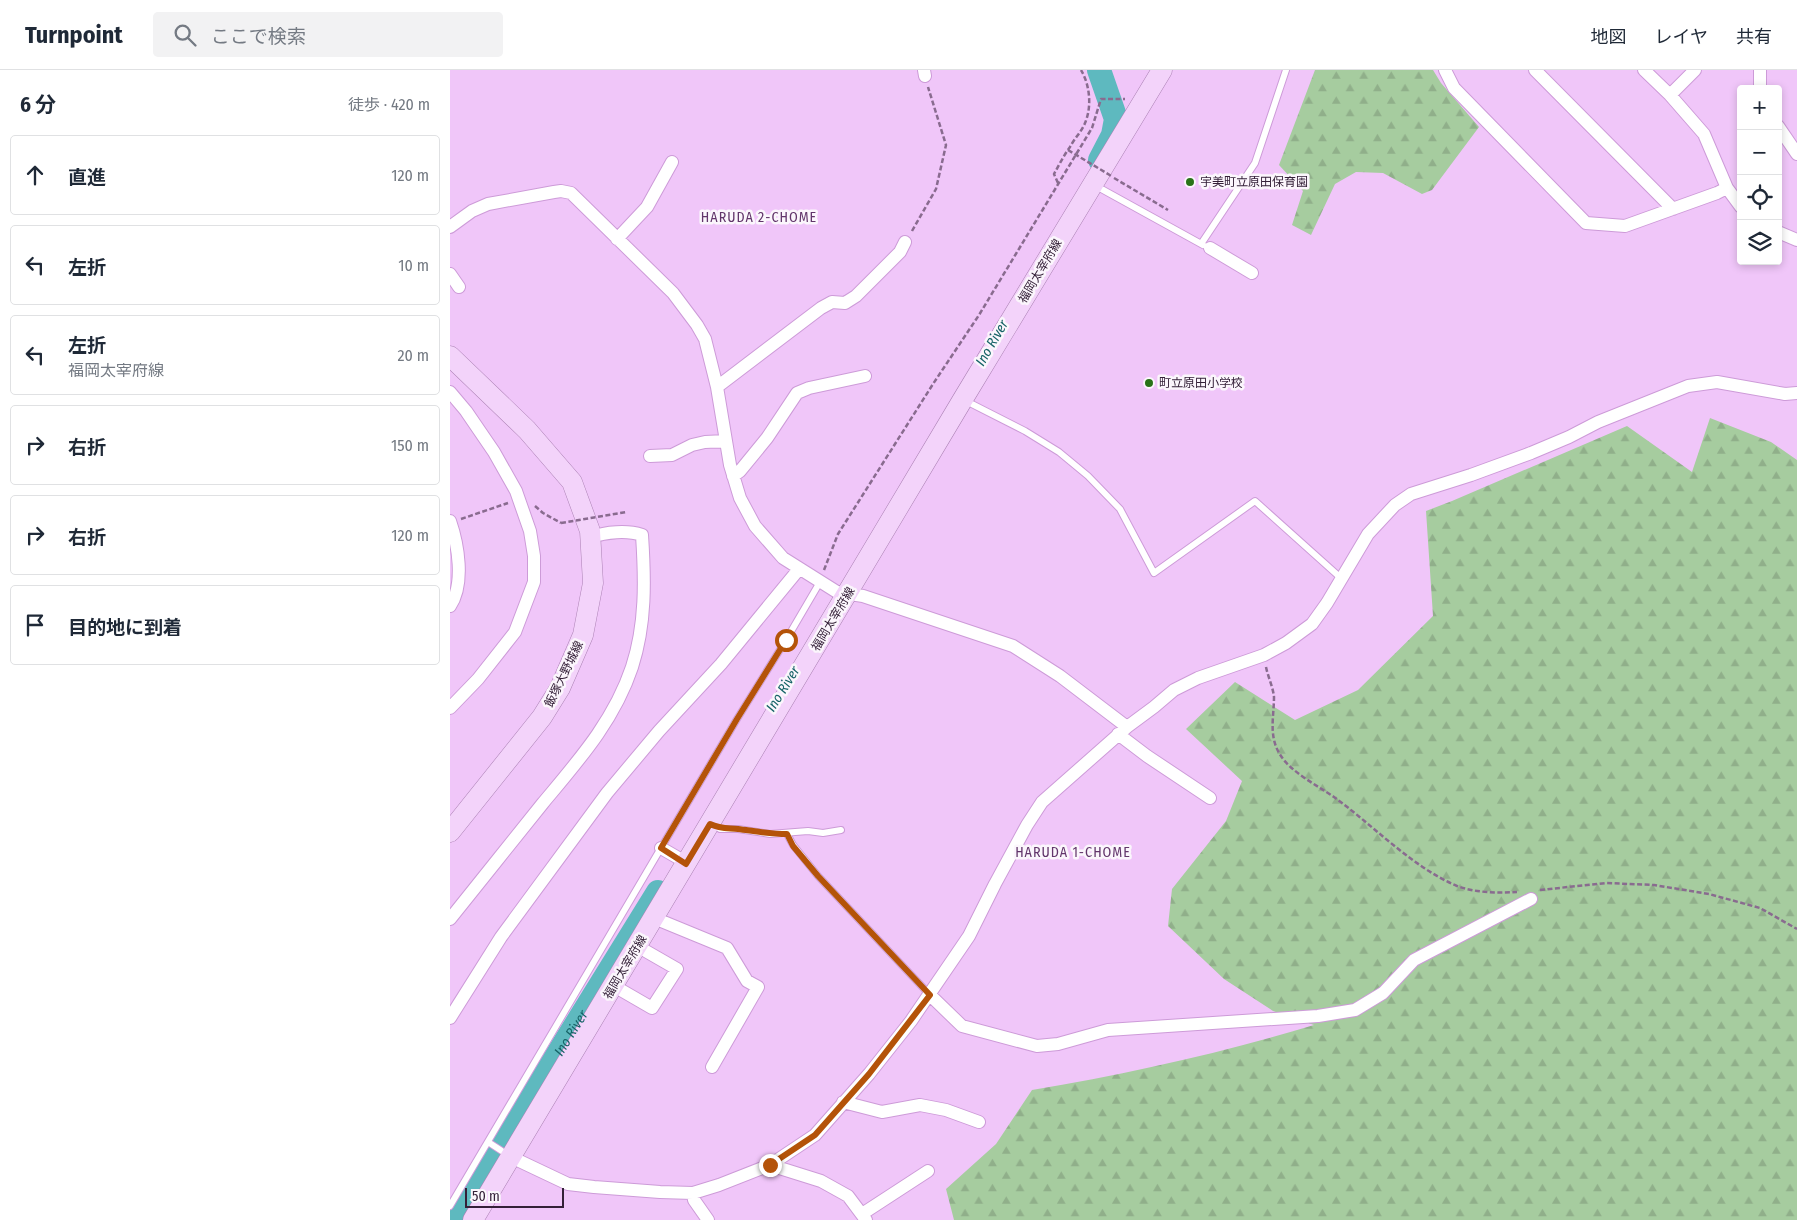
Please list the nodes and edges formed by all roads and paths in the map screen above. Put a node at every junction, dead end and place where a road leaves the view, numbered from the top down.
1 (1081, 70) edge
2 (1162, 70) edge
3 (1286, 70) edge
4 (1445, 70) edge
5 (1535, 70) edge
6 (1644, 70) edge
7 (1695, 70) edge
8 (1760, 70) edge
9 (924, 73) edge
10 (1760, 85) edge
11 (1670, 95) junction
12 (1130, 99) dead end
13 (1781, 130) edge
14 (1068, 150) junction
15 (1797, 154) edge
16 (672, 162) dead end
17 (1058, 183) junction
18 (1093, 184) junction
19 (1727, 188) junction
20 (1737, 202) edge
21 (1673, 209) junction
22 (1168, 210) dead end
23 (450, 227) edge
24 (1782, 234) edge
25 (617, 239) junction
26 (1797, 240) edge
27 (906, 242) joint
28 (1206, 246) junction
29 (1252, 273) dead end
30 (450, 274) edge
31 (459, 287) dead end
32 (450, 356) edge
33 (865, 376) dead end
34 (717, 387) junction
35 (450, 392) edge
36 (1797, 393) edge
37 (963, 399) junction
38 (726, 441) junction
39 (650, 456) dead end
40 (733, 476) junction
41 (519, 500) junction
42 (626, 512) dead end
43 (450, 522) edge
44 (591, 536) junction
45 (799, 570) junction
46 (1342, 579) junction
47 (820, 582) junction
48 (848, 594) junction
49 (450, 606) edge
50 (1264, 655) junction
51 (450, 708) edge
52 (1123, 730) junction
53 (1210, 798) dead end
54 (710, 824) junction
55 (842, 830) dead end
56 (450, 832) edge
57 (787, 834) junction
58 (661, 848) junction
59 (684, 862) junction
60 (1518, 892) dead end
61 (1532, 895) joint
62 (654, 918) junction
63 (450, 919) edge
64 (1797, 929) edge
65 (637, 946) junction
66 (614, 986) junction
67 (930, 995) junction
68 (450, 1018) edge
69 (712, 1067) dead end
70 (843, 1102) junction
71 (979, 1122) dead end
72 (488, 1142) junction
73 (508, 1155) junction
74 (770, 1165) junction
75 (928, 1170) dead end
76 (693, 1192) junction
77 (450, 1206) edge
78 (864, 1217) edge
79 (473, 1220) edge
80 (708, 1220) edge

1 - 14 path
2 - 18 main road, 福岡太宰府線
3 - 28 lane
4 - 21 street
5 - 21 street
6 - 11 street
7 - 11 street
8 - 10 street
9 - 27 path
11 - 19 street
12 - 17 path
13 - 15 street
14 - 17 path
14 - 22 path, bridge
16 - 25 street
17 - 47 path
18 - 28 lane
18 - 37 main road, 福岡太宰府線
19 - 20 street
19 - 21 street
23 - 25 street
24 - 26 street
25 - 34 street
27 - 34 street
28 - 29 street
30 - 31 street
32 - 44 main road, 飯塚大野城線
33 - 40 street
34 - 38 street
35 - 41 street
36 - 46 street
37 - 46 lane
37 - 48 main road, 福岡太宰府線
38 - 39 street
38 - 40 street
40 - 45 street
41 - 42 path, bridge
41 - 43 path
41 - 51 street
43 - 49 street
44 - 56 main road, 飯塚大野城線
44 - 63 street
45 - 47 street
45 - 68 street
46 - 50 street
47 - 48 street
47 - 58 lane
48 - 52 street
48 - 54 main road, 福岡太宰府線
50 - 52 street
50 - 60 path
52 - 53 street
52 - 67 street
54 - 57 lane
54 - 59 main road, 福岡太宰府線
55 - 57 lane
57 - 67 lane
58 - 59 street
58 - 72 lane
59 - 62 main road, 福岡太宰府線
61 - 64 path
61 - 67 street
62 - 65 main road, 福岡太宰府線
62 - 69 street
65 - 66 main road, 福岡太宰府線
65 - 66 street
66 - 73 main road, 福岡太宰府線
67 - 70 street
70 - 71 street
70 - 74 street
72 - 73 lane
72 - 77 lane
73 - 76 street
73 - 79 main road, 福岡太宰府線
74 - 76 street
74 - 78 street
75 - 78 street
76 - 80 street

